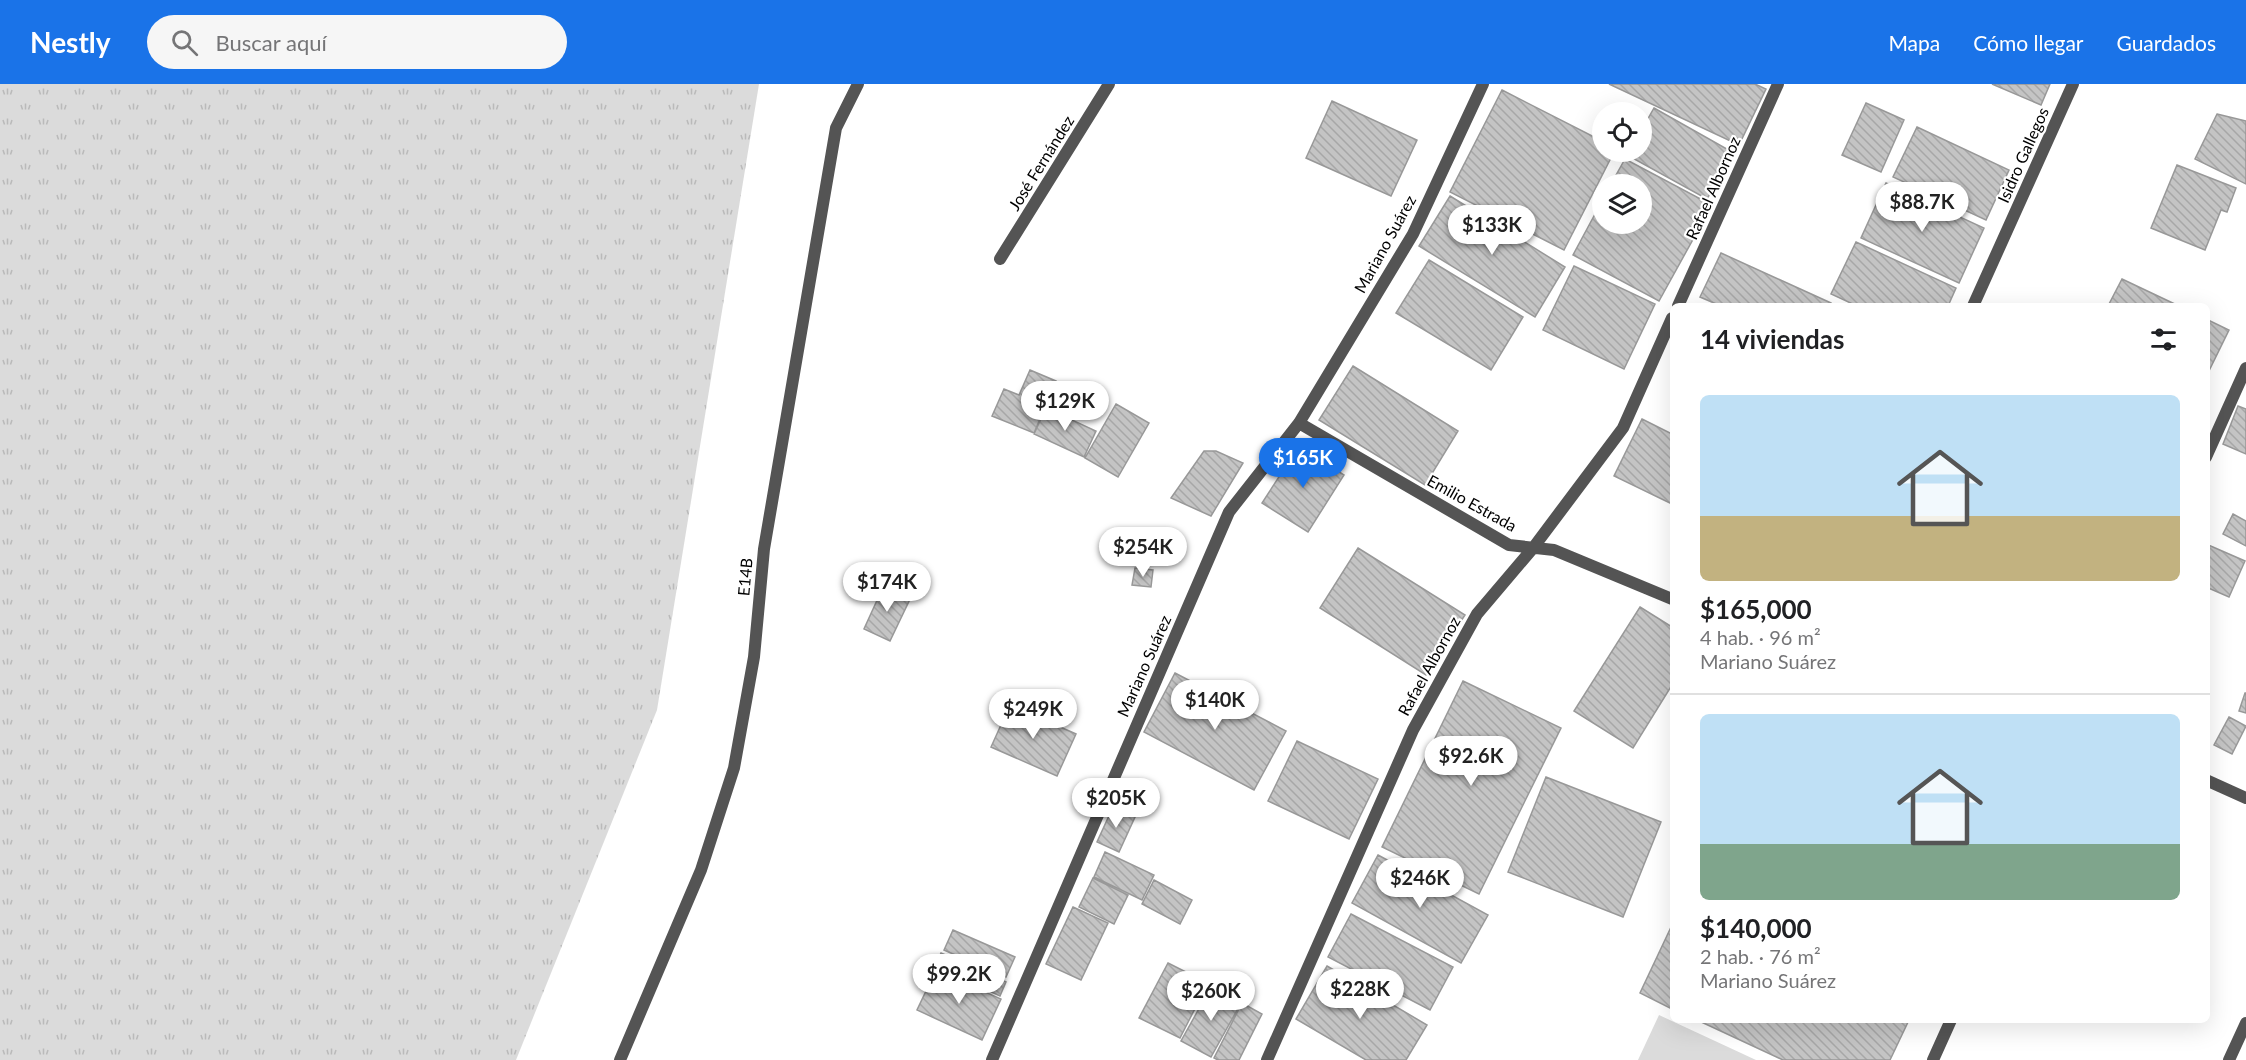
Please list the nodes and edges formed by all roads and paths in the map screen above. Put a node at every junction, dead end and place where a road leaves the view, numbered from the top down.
1 (858, 84) edge
2 (1109, 84) edge
3 (1483, 84) edge
4 (1778, 84) edge
5 (2073, 84) edge
6 (1000, 259) dead end
7 (1679, 303) edge
8 (1974, 303) edge
9 (1670, 322) edge
10 (2246, 368) edge
11 (1299, 423) junction
12 (2210, 448) edge
13 (1533, 548) junction
14 (1670, 598) edge
15 (2210, 782) edge
16 (2246, 798) edge
17 (1950, 1023) edge
18 (2246, 1023) edge
19 (620, 1060) edge
20 (992, 1060) edge
21 (1267, 1060) edge
22 (1933, 1060) edge
23 (2229, 1060) edge

1 - 19 street, E14B
2 - 6 street, José Fernández
3 - 11 street, Mariano Suárez
4 - 7 street, Rafael Albornoz
5 - 8 street, Isidro Gallegos
9 - 13 street, Rafael Albornoz
10 - 12 street
11 - 13 street, Emilio Estrada
11 - 20 street, Mariano Suárez
13 - 14 street, Emilio Estrada
13 - 21 street, Rafael Albornoz
15 - 16 street
17 - 22 street
18 - 23 street

